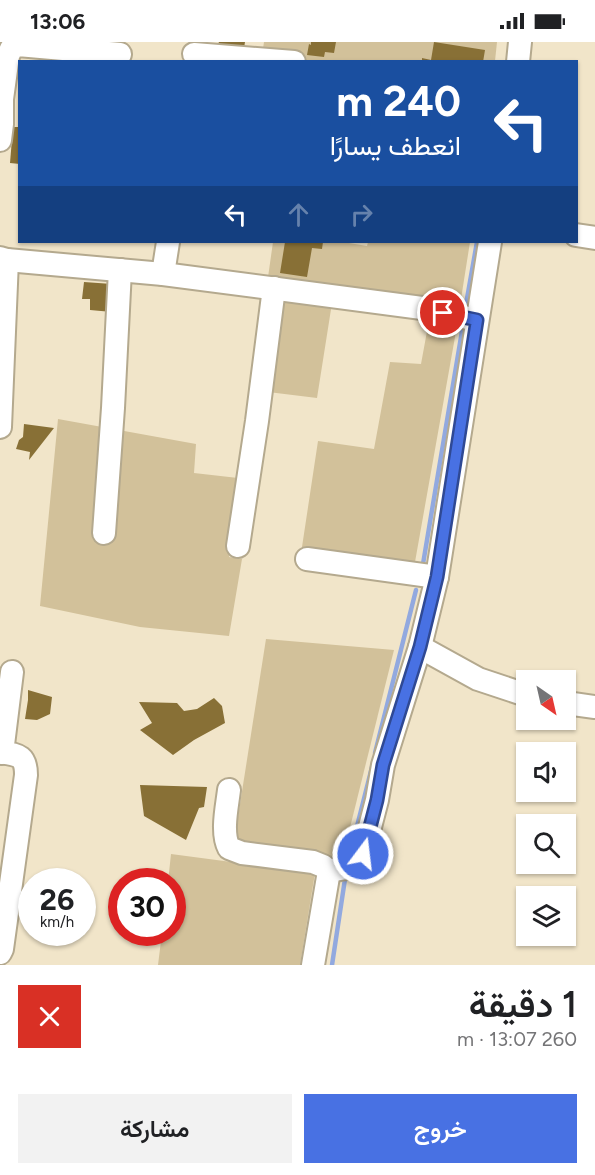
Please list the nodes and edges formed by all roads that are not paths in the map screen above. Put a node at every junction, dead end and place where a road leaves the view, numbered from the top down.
1 (520, 42) edge
2 (194, 52) edge
3 (120, 54) dead end
4 (274, 60) edge
5 (518, 60) edge
6 (1, 99) edge
7 (0, 140) edge
8 (578, 235) edge
9 (595, 238) edge
10 (168, 243) edge
11 (490, 243) edge
12 (3, 259) edge
13 (120, 270) junction
14 (164, 274) junction
15 (274, 288) junction
16 (477, 320) junction
17 (0, 428) edge
18 (104, 533) dead end
19 (238, 546) dead end
20 (307, 559) dead end
21 (437, 577) junction
22 (420, 647) junction
23 (12, 672) dead end
24 (516, 692) edge
25 (576, 704) edge
26 (595, 707) edge
27 (1, 753) edge
28 (229, 790) dead end
29 (329, 871) junction
30 (0, 953) edge
31 (313, 965) edge

1 - 5 street
2 - 4 street
3 - 6 street
6 - 7 street
8 - 9 street
10 - 14 street
11 - 16 street
12 - 13 street
12 - 17 street
13 - 14 street
13 - 18 street
14 - 15 street
15 - 16 street
15 - 19 street
16 - 21 street
20 - 21 street
21 - 22 street
22 - 24 street
22 - 29 street
23 - 27 street
25 - 26 street
27 - 30 street
28 - 29 street
29 - 31 street

